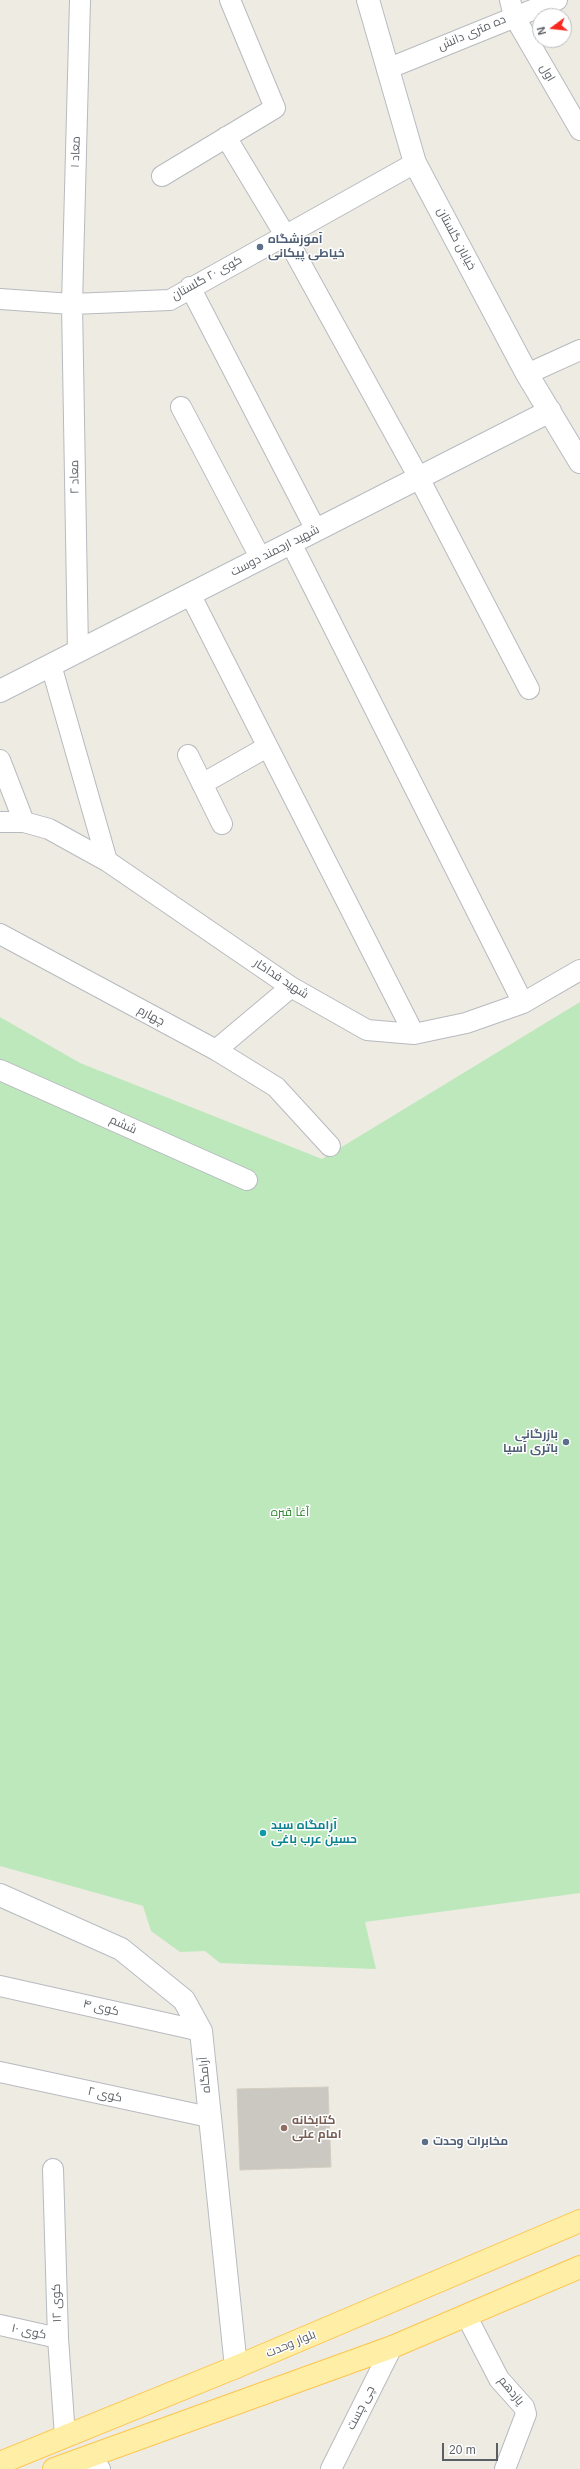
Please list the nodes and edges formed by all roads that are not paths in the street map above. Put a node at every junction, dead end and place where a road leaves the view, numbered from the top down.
1 (80, 0) edge
2 (230, 0) edge
3 (368, 0) edge
4 (557, 0) edge
5 (512, 8) edge
6 (387, 69) junction
7 (580, 130) edge
8 (226, 137) junction
9 (415, 163) junction
10 (162, 176) dead end
11 (285, 235) junction
12 (190, 287) junction
13 (0, 299) edge
14 (72, 304) junction
15 (580, 350) edge
16 (527, 374) junction
17 (181, 407) dead end
18 (550, 411) junction
19 (580, 462) edge
20 (419, 478) junction
21 (316, 530) junction
22 (291, 543) junction
23 (261, 559) junction
24 (190, 594) junction
25 (78, 651) junction
26 (51, 665) junction
27 (530, 689) dead end
28 (0, 691) edge
29 (267, 747) junction
30 (188, 755) dead end
31 (0, 760) edge
32 (202, 784) junction
33 (0, 822) edge
34 (24, 822) junction
35 (222, 824) dead end
36 (107, 861) junction
37 (0, 934) edge
38 (580, 970) edge
39 (291, 987) junction
40 (523, 1003) junction
41 (414, 1034) junction
42 (216, 1050) junction
43 (0, 1070) edge
44 (330, 1146) dead end
45 (246, 1180) dead end
46 (0, 1895) edge
47 (0, 1986) edge
48 (201, 2031) junction
49 (0, 2072) edge
50 (209, 2117) junction
51 (53, 2170) dead end
52 (580, 2221) edge
53 (580, 2267) edge
54 (467, 2317) junction
55 (0, 2325) edge
56 (58, 2338) junction
57 (392, 2347) junction
58 (236, 2367) junction
59 (65, 2436) junction
60 (76, 2460) junction
61 (0, 2463) edge
62 (54, 2469) edge
63 (100, 2469) edge
64 (330, 2469) edge
65 (505, 2469) edge

1 - 14 street, معاد ۱
2 - 8 street
3 - 6 main road, خیابان گلستان
4 - 5 street, ده متری دانش
5 - 6 street, ده متری دانش
5 - 7 street, اول
6 - 9 main road, خیابان گلستان
8 - 10 street
8 - 11 street
9 - 11 street, کوی ۲۰ گلستان
9 - 16 main road, خیابان گلستان
11 - 12 street, کوی ۲۰ گلستان
11 - 20 street
12 - 14 street, کوی ۲۰ گلستان
12 - 21 street
13 - 14 street, کوی ۲۰ گلستان
14 - 25 street, معاد ۲
15 - 16 street
16 - 18 main road, خیابان گلستان
17 - 23 street
18 - 19 main road, خیابان گلستان
18 - 20 main road, شهید ارجمند دوست
20 - 21 main road, شهید ارجمند دوست
20 - 27 street
21 - 22 main road, شهید ارجمند دوست
22 - 23 main road, شهید ارجمند دوست
22 - 40 street
23 - 24 main road, شهید ارجمند دوست
24 - 25 main road, شهید ارجمند دوست
24 - 29 street
25 - 26 main road, شهید ارجمند دوست
26 - 28 main road, شهید ارجمند دوست
26 - 36 street
29 - 32 street
29 - 41 street
30 - 32 street
31 - 34 street
32 - 35 street
33 - 34 street, شهید فداکار
34 - 36 street, شهید فداکار
36 - 39 street, شهید فداکار
37 - 42 street, چهارم
38 - 40 street, شهید فداکار
39 - 41 street, شهید فداکار
39 - 42 street
40 - 41 street, شهید فداکار
42 - 44 street, چهارم
43 - 45 street, ششم
46 - 48 main road, آرامگاه
47 - 48 street, کوی ۴
48 - 50 main road, آرامگاه
49 - 50 street, کوی ۲
50 - 58 main road, آرامگاه
51 - 56 street, کوی ۱۲
52 - 58 main road, بلوار وحدت
53 - 54 main road
54 - 57 main road
54 - 65 street, یازدهم
55 - 56 street, کوی ۱۰
56 - 59 street, کوی ۱۲
57 - 60 main road
57 - 64 street, چی چست
58 - 59 main road, بلوار وحدت
59 - 61 main road, بلوار وحدت
60 - 62 main road
60 - 63 street

